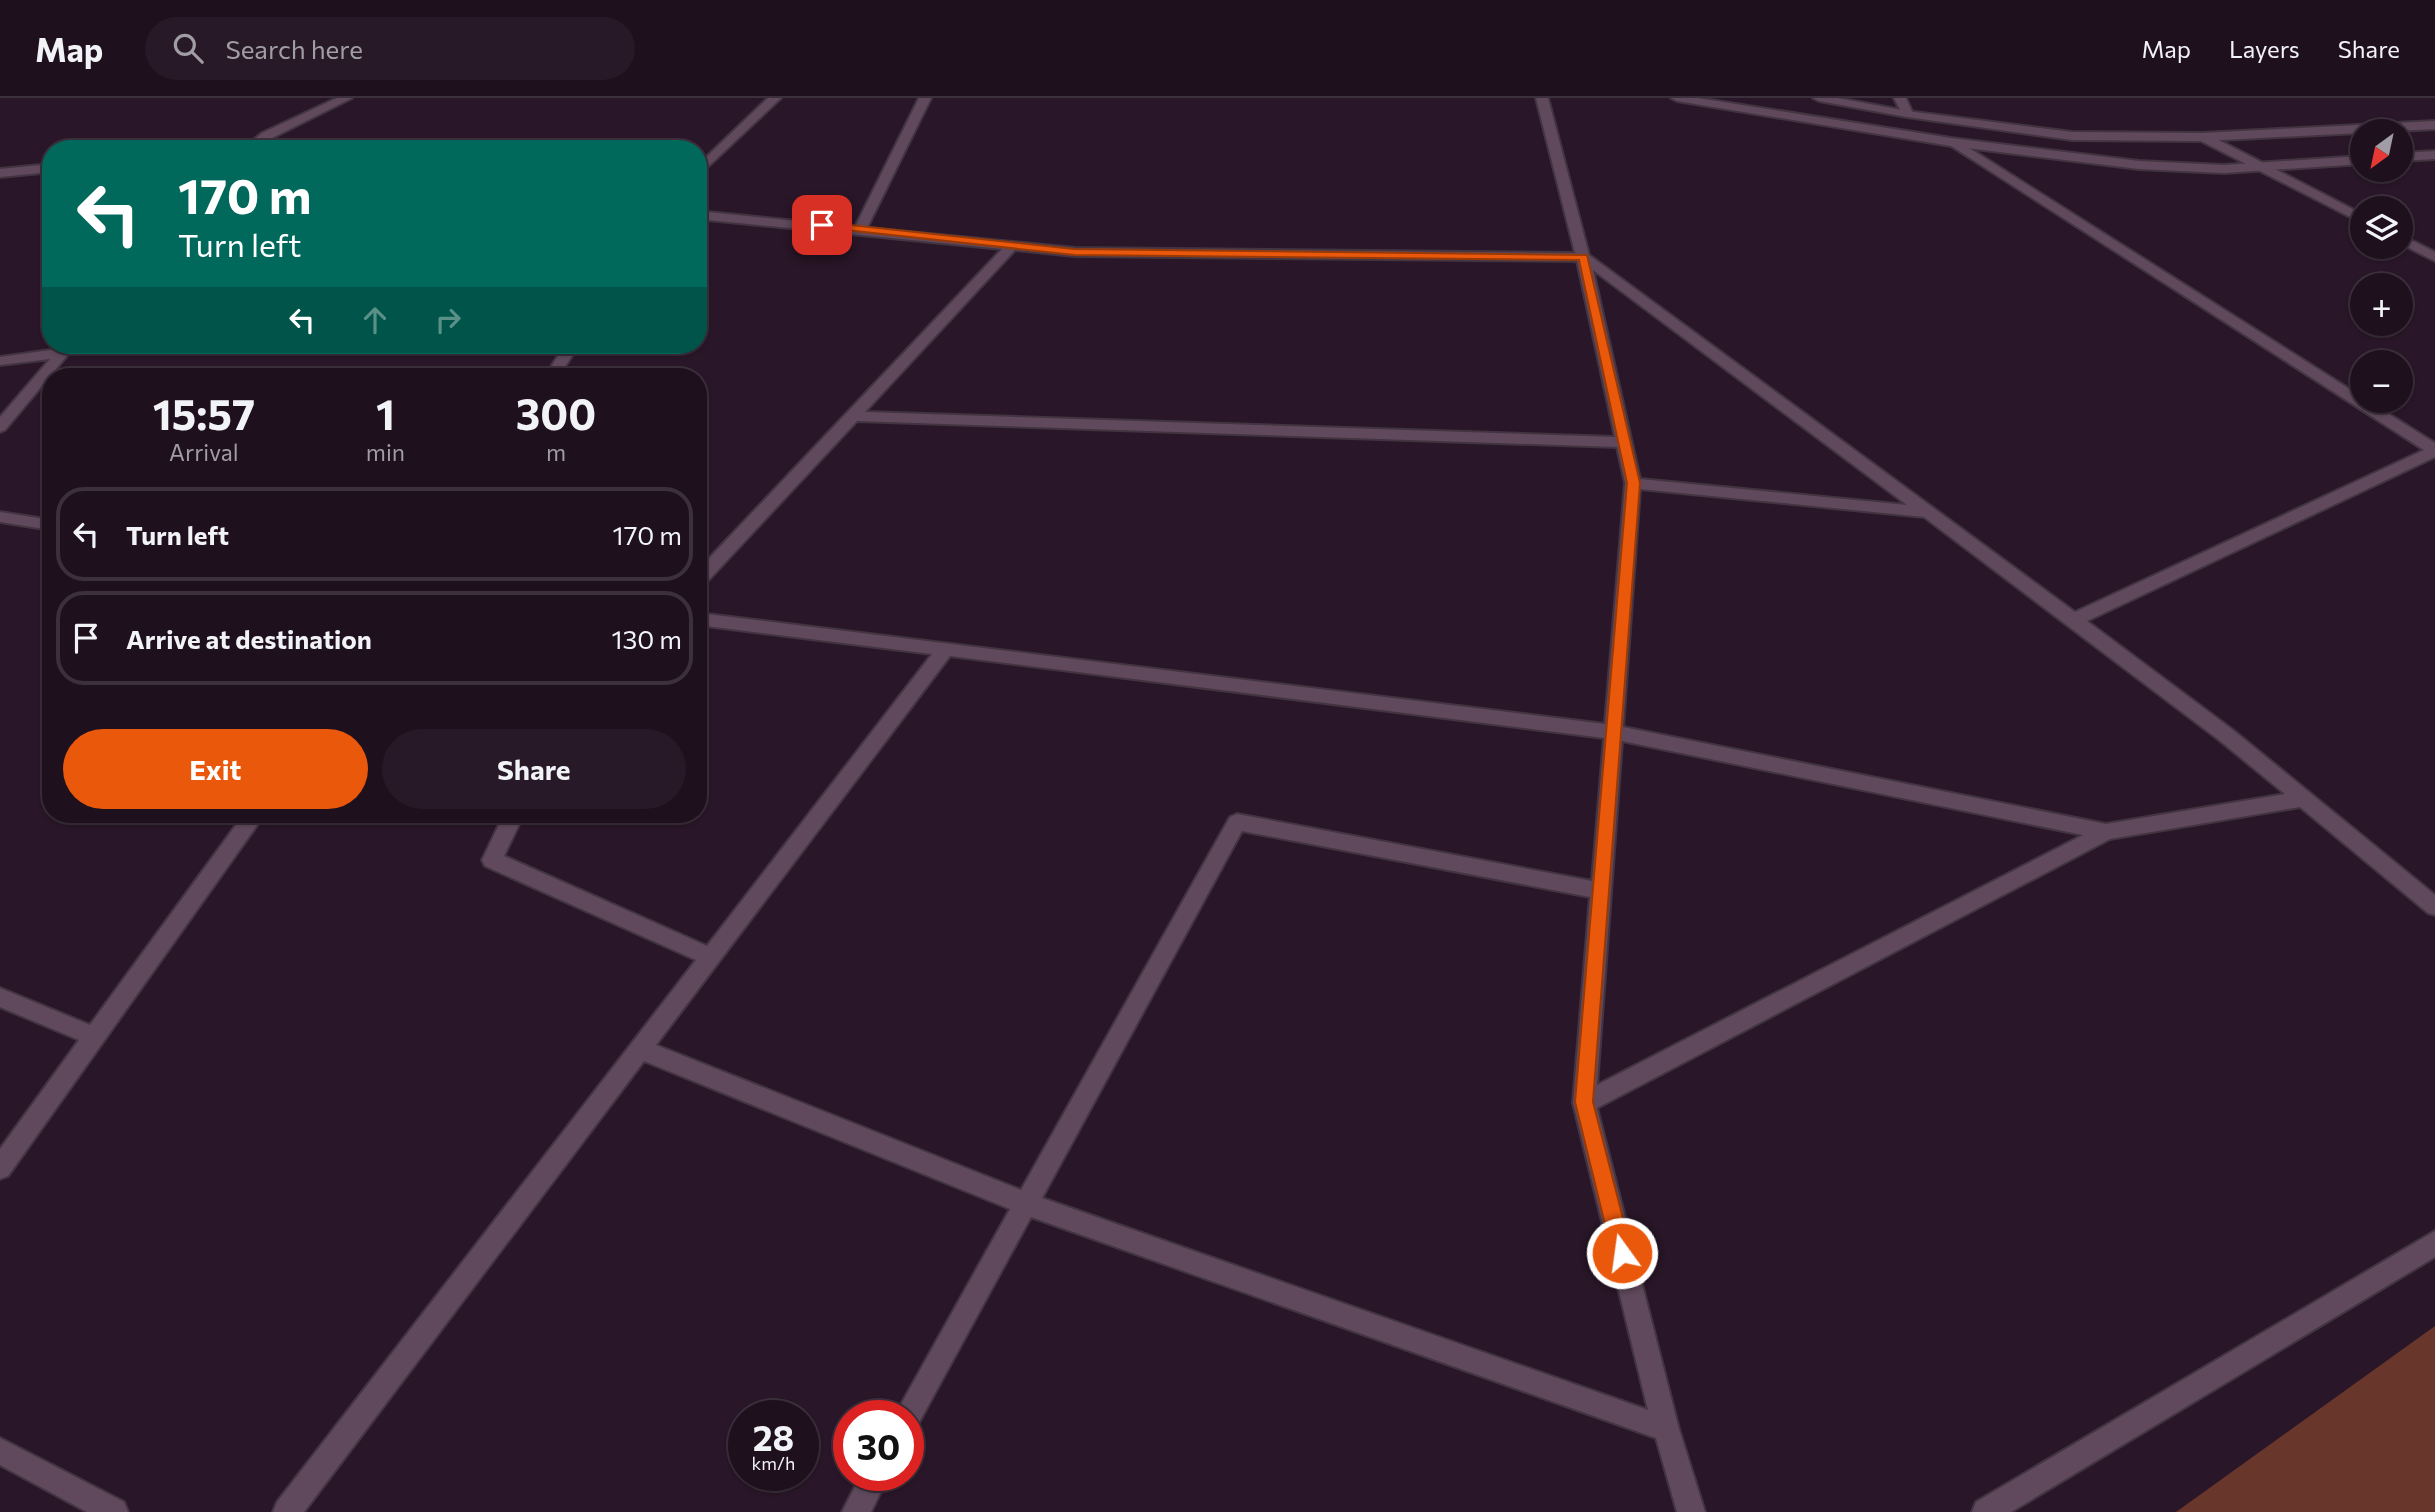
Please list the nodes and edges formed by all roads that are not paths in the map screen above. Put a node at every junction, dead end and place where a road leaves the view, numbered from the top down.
1 (346, 98) edge
2 (775, 98) edge
3 (925, 98) edge
4 (1542, 98) edge
5 (1677, 98) edge
6 (1819, 98) edge
7 (1900, 98) edge
8 (1907, 114) junction
9 (2435, 125) edge
10 (2203, 137) junction
11 (260, 140) edge
12 (1951, 142) junction
13 (2435, 155) edge
14 (2413, 156) edge
15 (2350, 161) edge
16 (707, 163) edge
17 (2262, 167) junction
18 (42, 169) edge
19 (0, 173) edge
20 (2350, 213) edge
21 (707, 216) edge
22 (860, 229) junction
23 (2413, 245) edge
24 (1013, 246) junction
25 (1583, 257) junction
26 (2435, 257) edge
27 (42, 353) edge
28 (61, 354) edge
29 (0, 361) edge
30 (49, 368) edge
31 (42, 376) edge
32 (852, 416) junction
33 (0, 426) edge
34 (1622, 442) junction
35 (2435, 451) edge
36 (1633, 483) junction
37 (1929, 512) junction
38 (0, 517) edge
39 (42, 524) edge
40 (707, 571) edge
41 (707, 620) edge
42 (2074, 620) junction
43 (946, 649) junction
44 (1614, 732) junction
45 (2304, 799) junction
46 (249, 823) edge
47 (510, 823) edge
48 (2106, 832) junction
49 (1601, 891) junction
50 (2435, 907) edge
51 (710, 957) junction
52 (0, 997) edge
53 (95, 1037) junction
54 (640, 1049) junction
55 (1584, 1102) junction
56 (0, 1168) edge
57 (1026, 1203) junction
58 (2435, 1243) edge
59 (917, 1400) edge
60 (1666, 1429) junction
61 (0, 1451) edge
62 (867, 1491) edge
63 (114, 1512) edge
64 (287, 1512) edge
65 (856, 1512) edge
66 (1691, 1512) edge
67 (1986, 1512) edge

1 - 11 street
2 - 16 street
3 - 22 street
4 - 25 street
5 - 12 street
6 - 8 street
7 - 8 street
8 - 10 street
9 - 10 street
10 - 17 street
12 - 17 street
12 - 35 street
13 - 14 street
15 - 17 street
17 - 20 street
18 - 19 street
21 - 22 street
22 - 24 street
23 - 26 street
24 - 25 street
24 - 32 street
25 - 34 street
25 - 37 street
27 - 29 street
28 - 30 street
31 - 33 street
32 - 34 street
32 - 40 street
34 - 36 street
35 - 42 street
36 - 37 street
36 - 44 street
37 - 42 street
38 - 39 street
41 - 43 street
42 - 45 street
43 - 44 street
43 - 51 street
44 - 48 street
44 - 49 street
45 - 48 street
45 - 50 street
46 - 53 street
47 - 51 street
48 - 55 street
49 - 55 street
49 - 57 street
51 - 54 street
52 - 53 street
53 - 56 street
54 - 57 street
54 - 64 street
55 - 60 street
57 - 59 street
57 - 60 street
58 - 67 street
60 - 66 street
61 - 63 street
62 - 65 street

